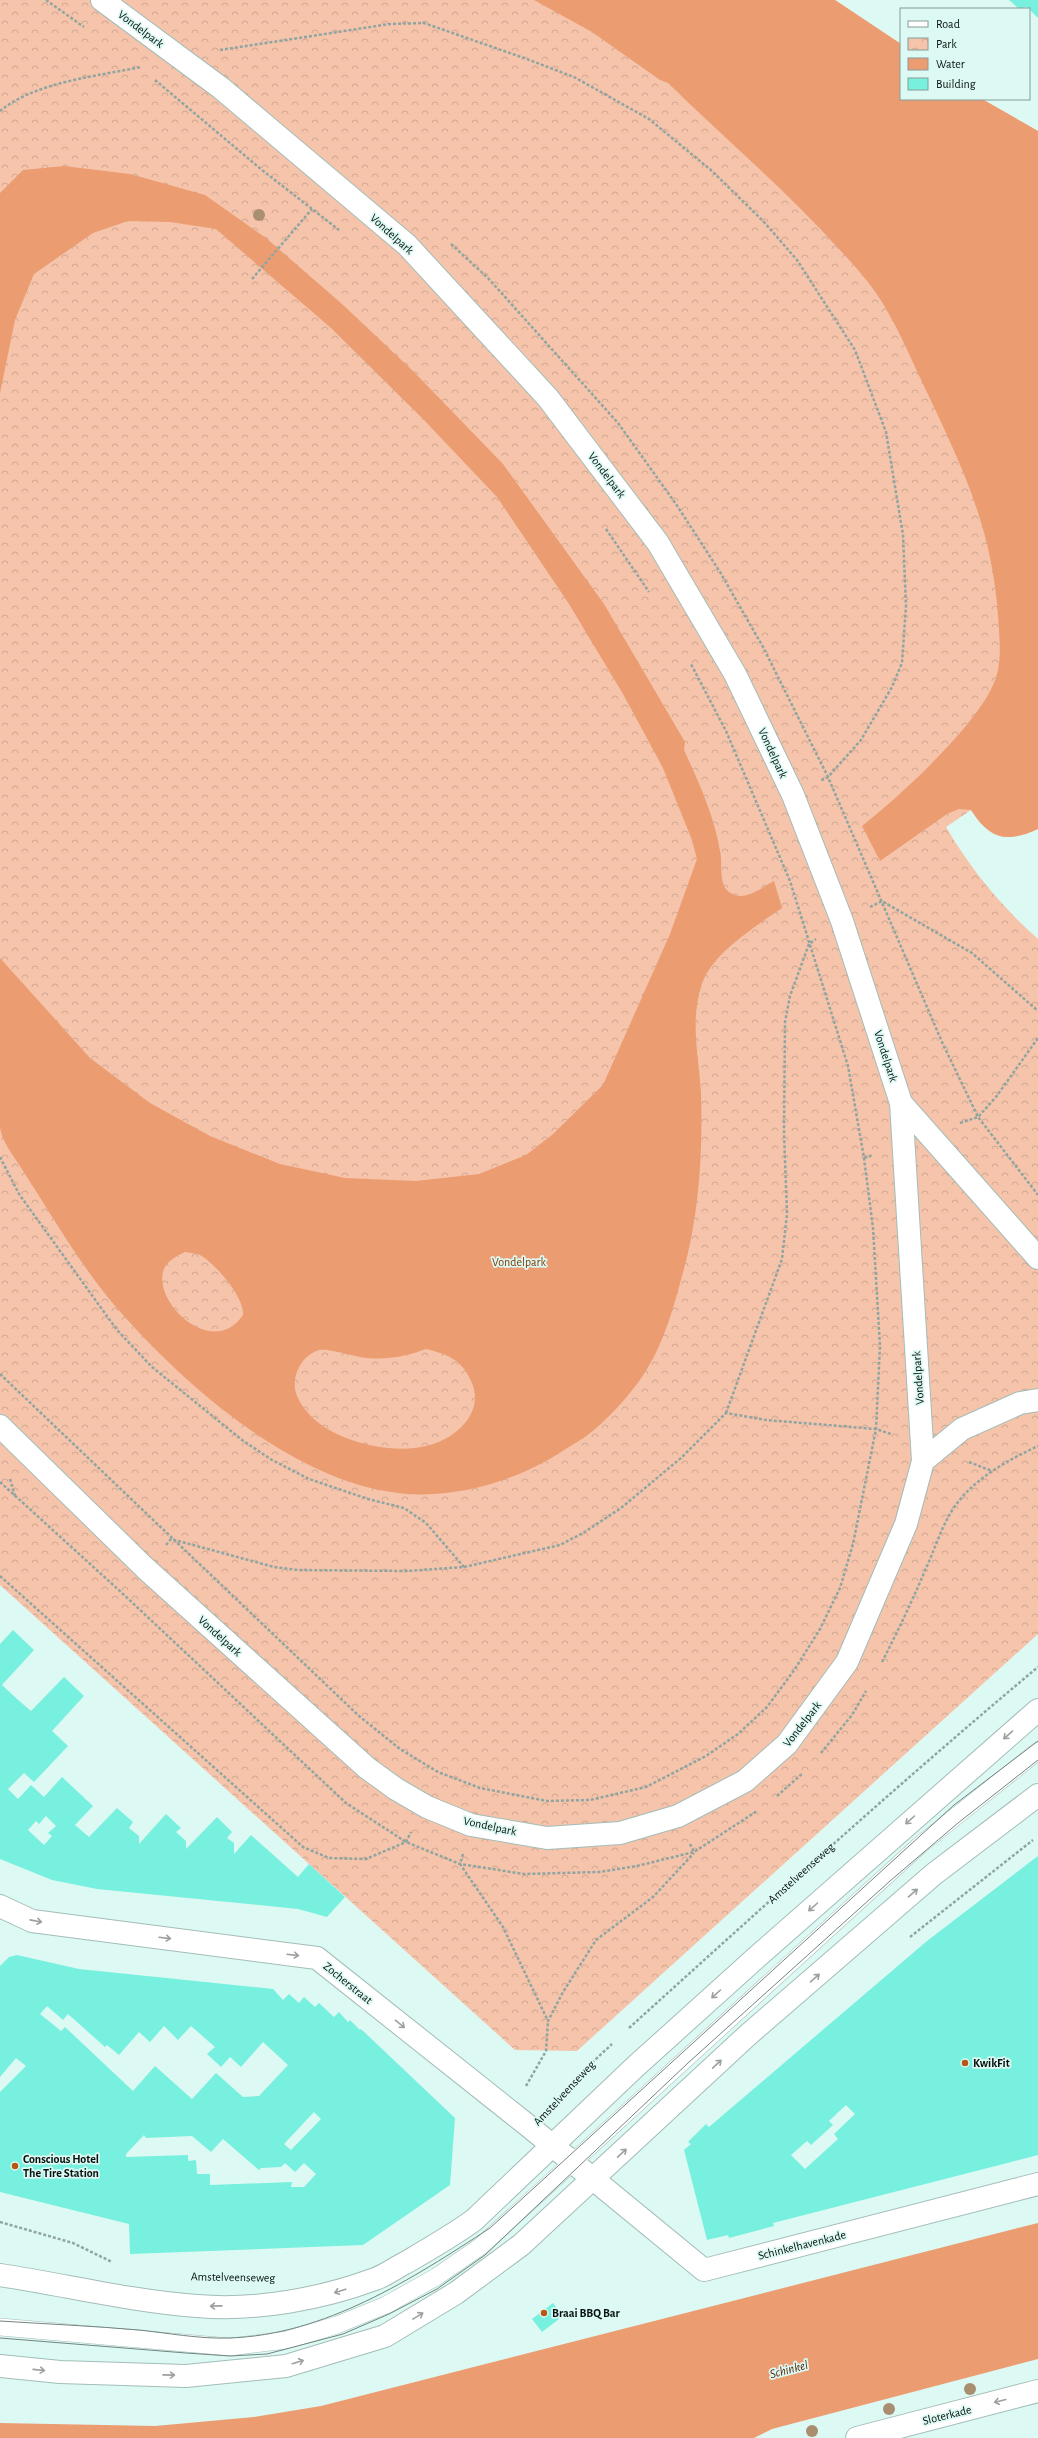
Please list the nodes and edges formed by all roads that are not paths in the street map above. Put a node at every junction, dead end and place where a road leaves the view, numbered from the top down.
1 (102, 0) edge
2 (901, 1103) junction
3 (1038, 1258) edge
4 (1038, 1400) edge
5 (0, 1426) edge
6 (924, 1461) junction
7 (1038, 1710) edge
8 (1038, 1751) edge
9 (1038, 1795) edge
10 (0, 1906) edge
11 (552, 2145) junction
12 (572, 2162) junction
13 (594, 2179) junction
14 (1038, 2184) edge
15 (0, 2259) edge
16 (0, 2275) edge
17 (77, 2287) junction
18 (0, 2327) edge
19 (0, 2366) edge
20 (1038, 2391) edge
21 (857, 2438) edge

1 - 2 street, Vondelpark
2 - 3 street, Vondelpark
2 - 6 street, Vondelpark
4 - 6 street
5 - 6 street, Vondelpark
7 -> 11 street, Amstelveenseweg
8 - 12 lane
13 -> 9 street
10 -> 11 street, Zocherstraat
11 - 12 street, Zocherstraat
11 -> 17 street, Amstelveenseweg
12 - 13 street, Zocherstraat
12 - 18 lane
13 - 14 street, Schinkelhavenkade
19 -> 13 street
15 - 17 street
16 - 17 street, Amstelveenseweg
20 -> 21 street, Sloterkade

